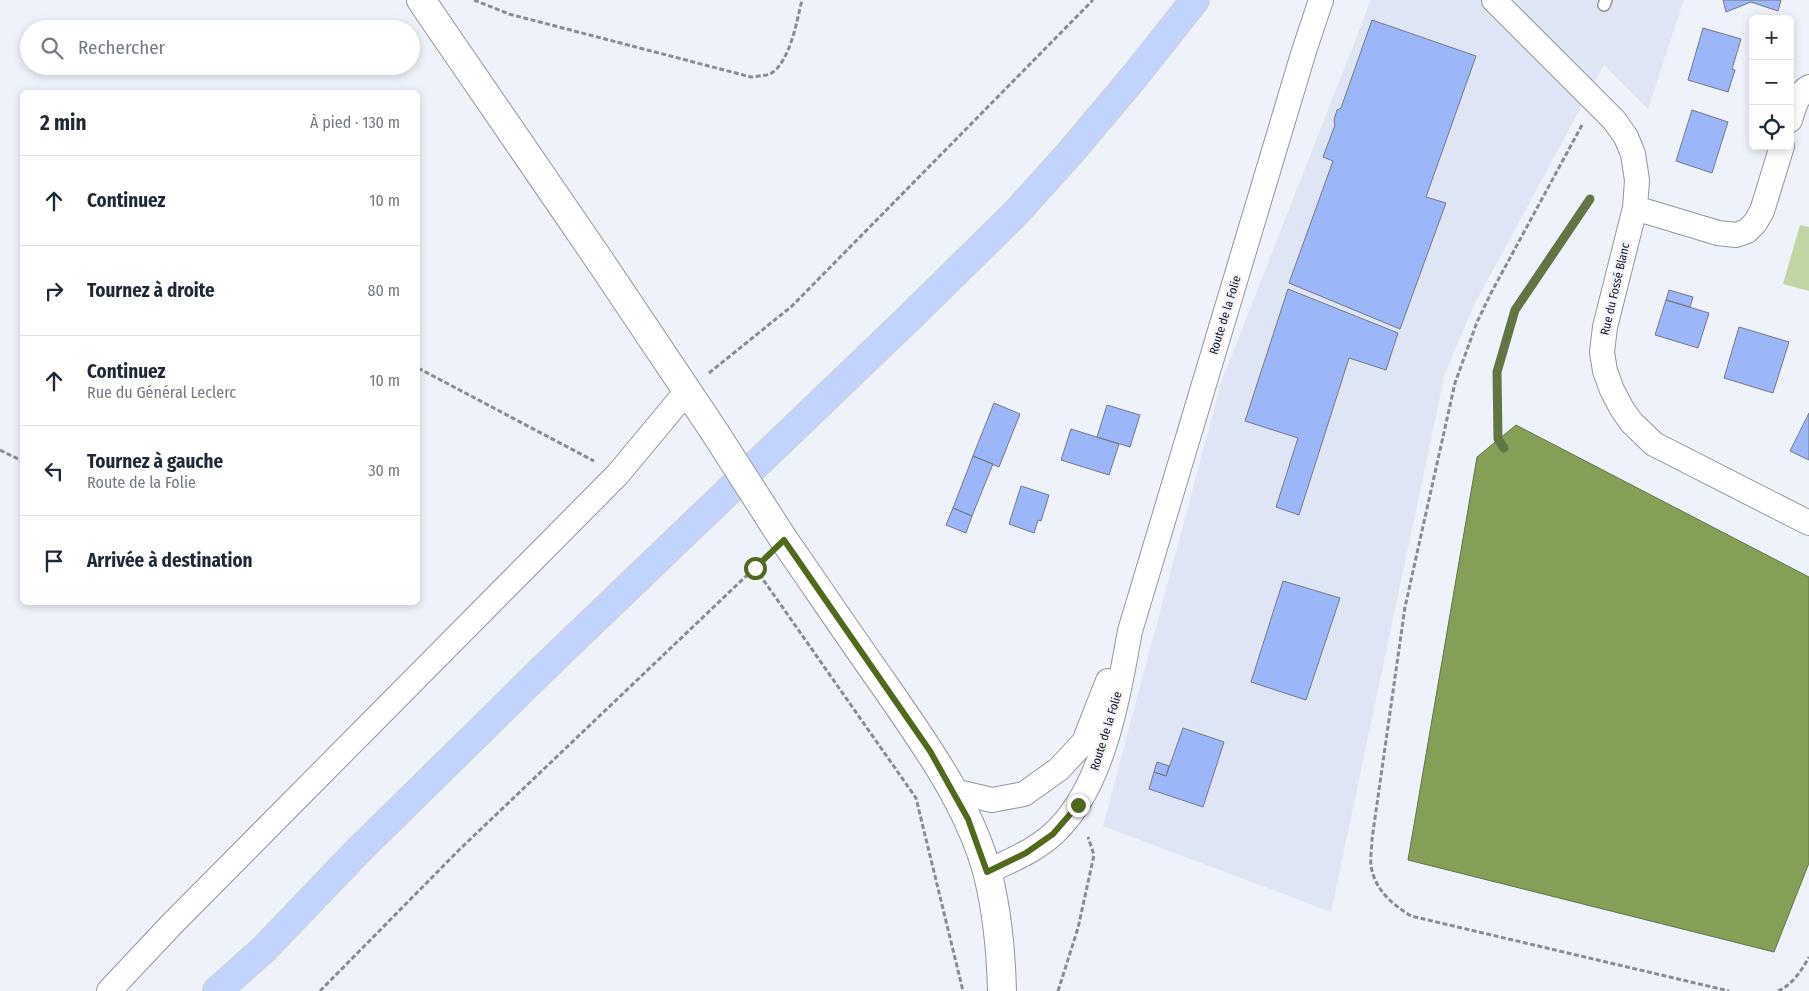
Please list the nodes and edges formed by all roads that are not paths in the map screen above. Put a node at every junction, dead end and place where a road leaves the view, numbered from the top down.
1 (422, 0) edge
2 (1195, 0) edge
3 (1321, 0) edge
4 (1494, 0) edge
5 (1809, 87) edge
6 (1794, 107) edge
7 (1781, 150) edge
8 (1635, 208) junction
9 (687, 391) junction
10 (1809, 523) edge
11 (1130, 631) junction
12 (952, 790) junction
13 (987, 872) junction
14 (264, 949) junction
15 (109, 991) edge
16 (217, 991) edge
17 (233, 991) edge
18 (1002, 991) edge

1 - 9 main road
2 - 14 main road
3 - 11 street, Route de la Folie
4 - 8 street, Rue du Fossé Blanc
5 - 6 street
7 - 8 street
8 - 10 street, Rue du Fossé Blanc
9 - 12 main road, bridge
9 - 15 street
11 - 12 street, Route de la Folie
11 - 13 street, Route de la Folie
12 - 13 main road
13 - 18 main road
14 - 16 main road
14 - 17 main road

